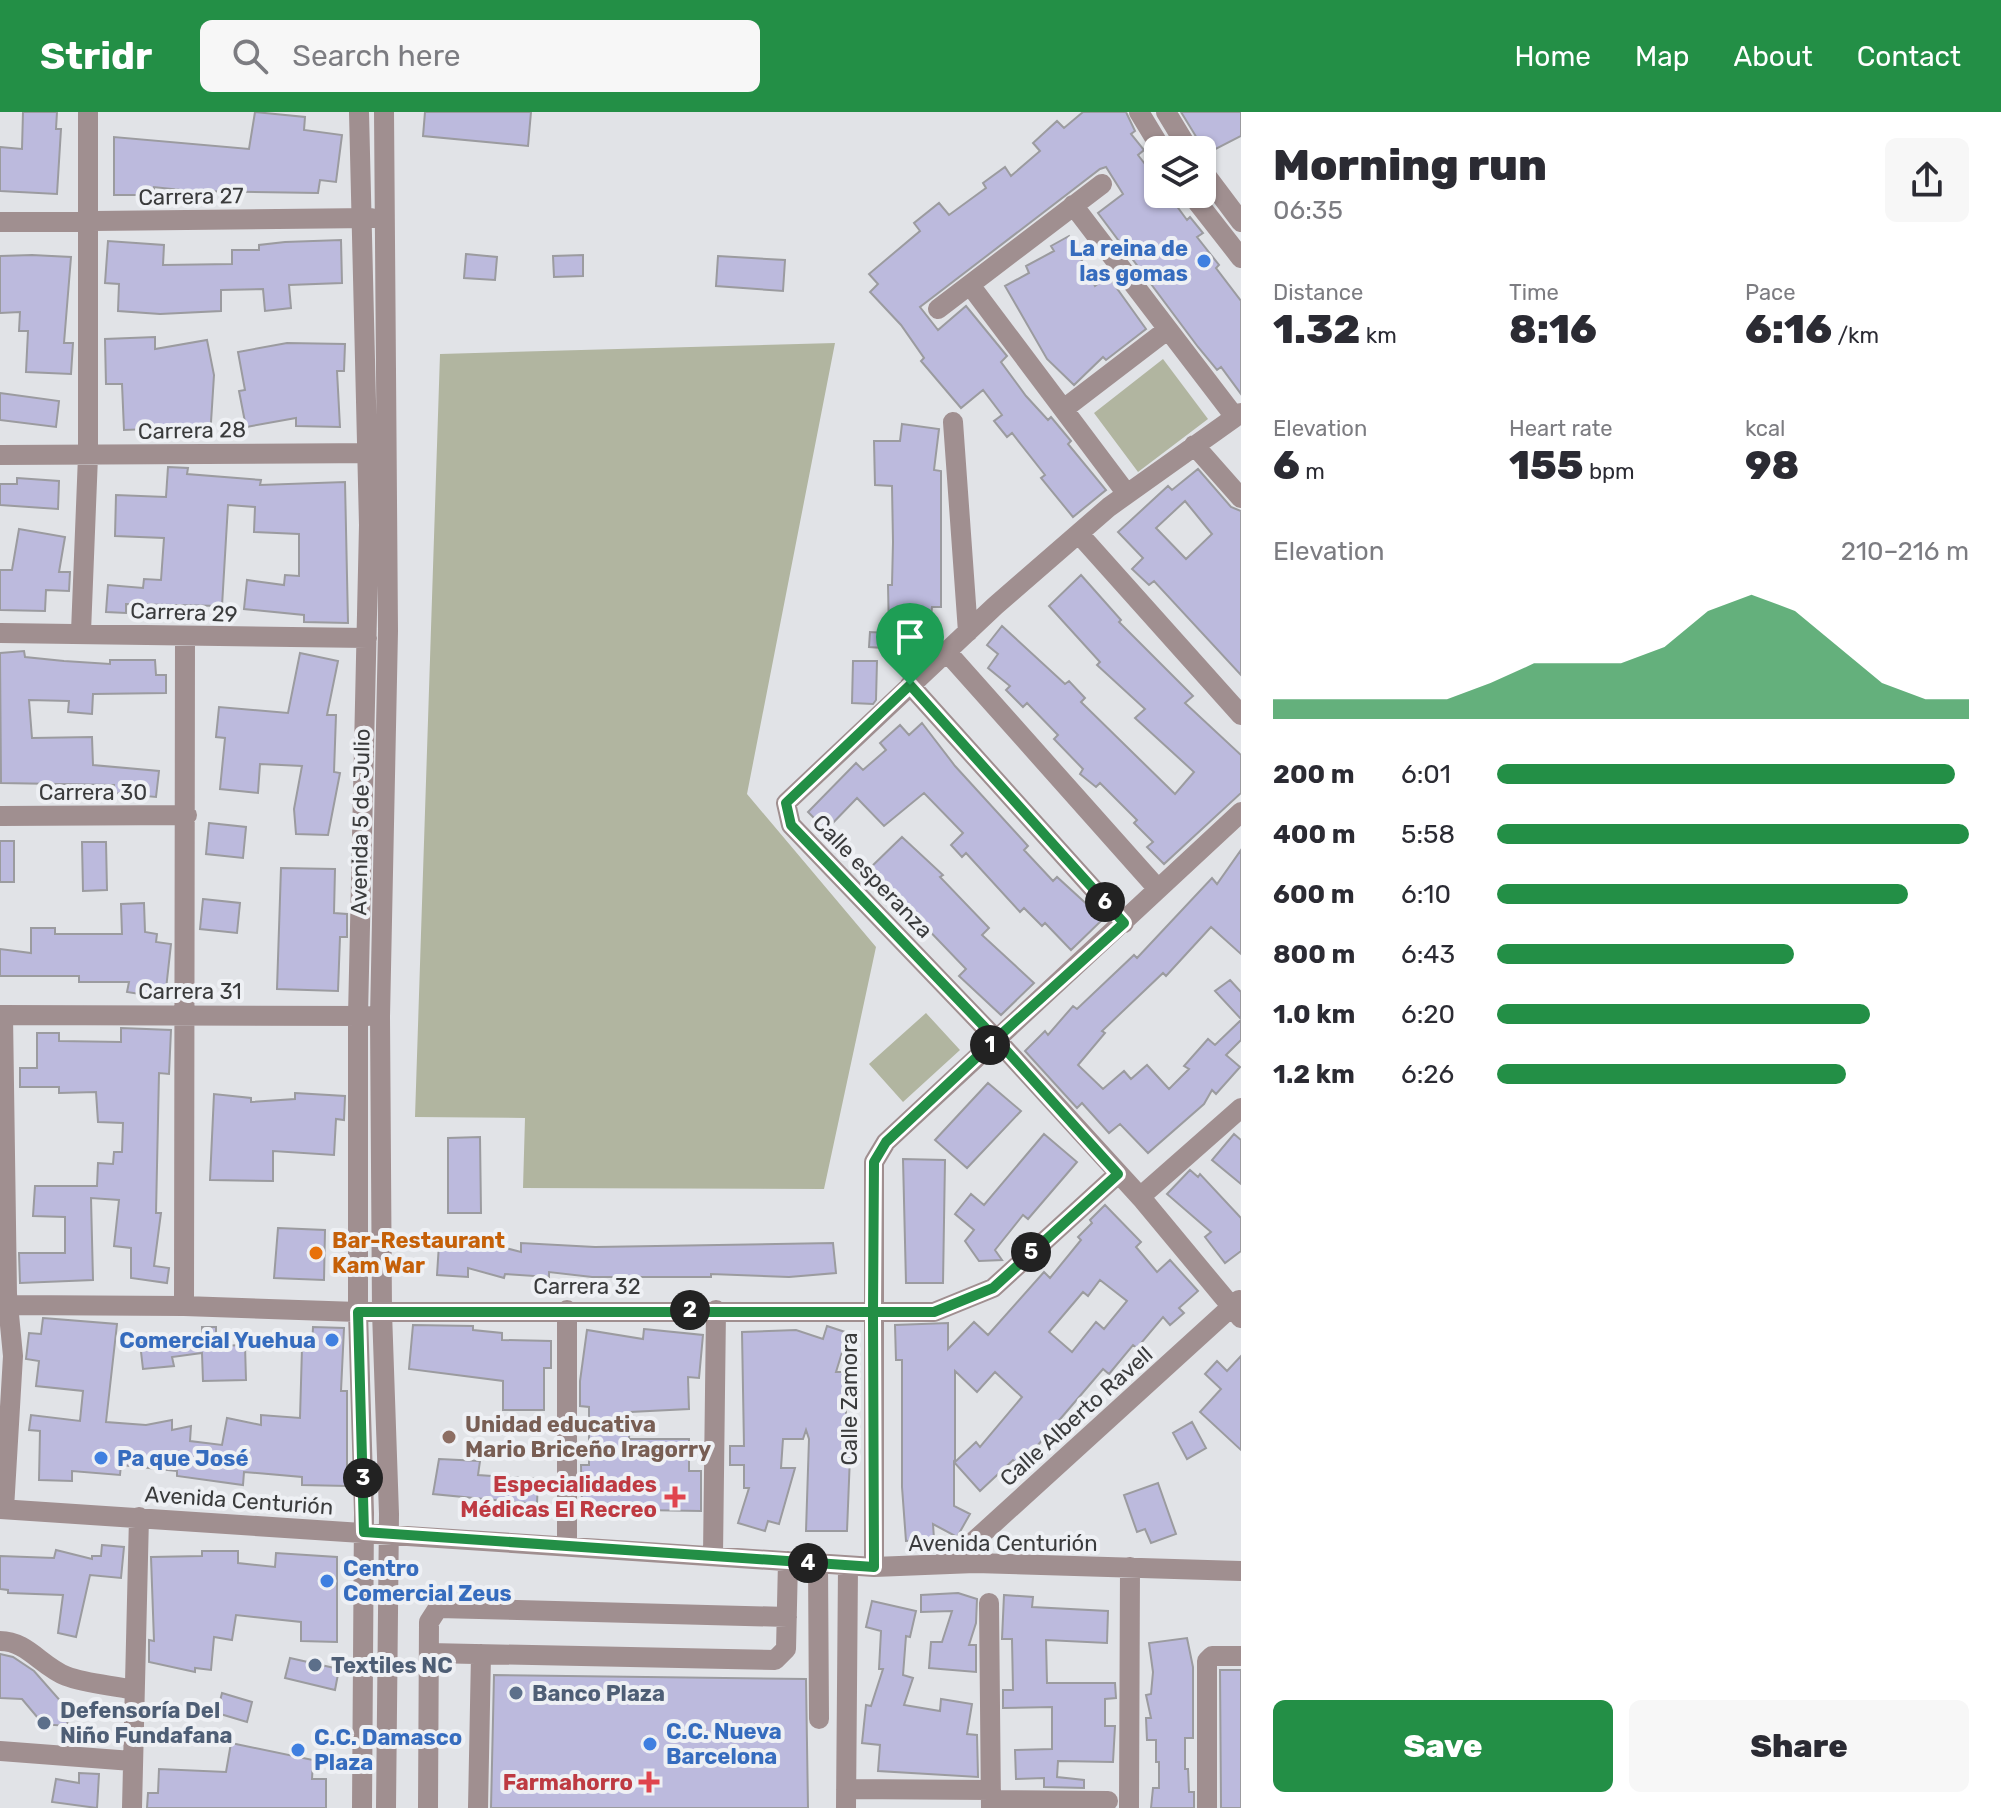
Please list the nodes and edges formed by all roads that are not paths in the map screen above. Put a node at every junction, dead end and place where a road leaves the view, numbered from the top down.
1 (88, 112) edge
2 (359, 112) edge
3 (384, 112) edge
4 (1139, 112) edge
5 (1166, 112) edge
6 (1154, 136) edge
7 (1181, 136) edge
8 (1102, 184) dead end
9 (1216, 186) edge
10 (1073, 205) junction
11 (1202, 208) edge
12 (1238, 211) edge
13 (359, 218) junction
14 (383, 219) junction
15 (89, 221) junction
16 (0, 222) edge
17 (1241, 258) edge
18 (970, 285) junction
19 (938, 309) dead end
20 (1167, 330) junction
21 (1065, 408) junction
22 (1238, 415) edge
23 (953, 422) dead end
24 (1194, 445) junction
25 (377, 452) junction
26 (0, 455) edge
27 (88, 456) junction
28 (1127, 494) junction
29 (1241, 498) edge
30 (1079, 534) junction
31 (81, 632) junction
32 (968, 632) junction
33 (0, 633) edge
34 (185, 637) junction
35 (367, 638) junction
36 (946, 651) junction
37 (910, 685) junction
38 (1241, 715) edge
39 (385, 735) junction
40 (364, 736) junction
41 (1241, 812) edge
42 (187, 815) junction
43 (0, 816) edge
44 (1158, 889) junction
45 (1124, 923) junction
46 (1, 1015) edge
47 (184, 1015) junction
48 (358, 1016) junction
49 (380, 1017) junction
50 (996, 1039) junction
51 (1241, 1108) edge
52 (1118, 1174) junction
53 (1140, 1197) junction
54 (7, 1305) junction
55 (184, 1306) junction
56 (1238, 1308) edge
57 (567, 1310) junction
58 (716, 1310) junction
59 (358, 1312) junction
60 (382, 1312) junction
61 (873, 1312) junction
62 (2, 1509) edge
63 (139, 1517) junction
64 (364, 1532) junction
65 (389, 1534) junction
66 (567, 1545) junction
67 (713, 1555) junction
68 (788, 1561) junction
69 (818, 1563) junction
70 (940, 1564) junction
71 (848, 1566) junction
72 (874, 1567) junction
73 (1130, 1567) junction
74 (1241, 1571) edge
75 (989, 1603) dead end
76 (787, 1617) junction
77 (0, 1641) edge
78 (429, 1653) junction
79 (481, 1654) junction
80 (1241, 1656) edge
81 (134, 1690) junction
82 (819, 1719) dead end
83 (0, 1751) edge
84 (132, 1761) junction
85 (846, 1799) edge
86 (991, 1799) edge
87 (1108, 1801) dead end
88 (132, 1808) edge
89 (362, 1808) edge
90 (386, 1808) edge
91 (428, 1808) edge
92 (478, 1808) edge
93 (1129, 1808) edge
94 (1207, 1808) edge

1 - 15 street
2 - 13 street, Avenida 5 de Julio
3 - 14 street, Avenida 5 de Julio
4 - 6 street
5 - 7 street
8 - 10 street
9 - 12 street
10 - 18 street
10 - 20 street
11 - 17 street
13 - 14 street, Carrera 27
13 - 15 street, Carrera 27
13 - 25 street, Avenida 5 de Julio
14 - 25 street, Avenida 5 de Julio
15 - 16 street, Carrera 27
15 - 27 street
18 - 19 street
18 - 21 street
20 - 21 street
20 - 22 street
21 - 28 street
22 - 24 street, Calle esperanza
23 - 32 street
24 - 28 street, Calle esperanza
24 - 29 street
25 - 27 street, Carrera 28
25 - 35 street, Avenida 5 de Julio
25 - 39 street, Avenida 5 de Julio
26 - 27 street, Carrera 28
27 - 31 street
28 - 30 street, Calle esperanza
30 - 32 street, Calle esperanza
30 - 38 street
31 - 33 street, Carrera 29
31 - 34 street, Carrera 29
32 - 36 street, Calle esperanza
34 - 35 street, Carrera 29
34 - 42 street
35 - 40 street, Avenida 5 de Julio
36 - 37 street, Calle esperanza
36 - 44 street
37 - 45 street
37 - 50 street, Calle esperanza
39 - 40 street
39 - 49 street, Avenida 5 de Julio
40 - 48 street, Avenida 5 de Julio
41 - 44 street, Calle Zamora
42 - 43 street, Carrera 30
42 - 47 street
44 - 45 street, Calle Zamora
45 - 50 street, Calle Zamora
46 - 47 street, Carrera 31
46 - 54 street
47 - 48 street, Carrera 31
47 - 55 street
48 - 49 street, Carrera 31
48 - 59 street, Avenida 5 de Julio
49 - 60 street, Avenida 5 de Julio
50 - 52 street, Calle esperanza
50 - 61 street, Calle Zamora
51 - 53 street
52 - 53 street, Calle esperanza
52 - 61 street, Carrera 32
53 - 56 street, Calle esperanza
54 - 55 street, Carrera 32
54 - 62 street
55 - 59 street, Carrera 32
56 - 70 street, Calle Alberto Ravell
57 - 58 street, Carrera 32
57 - 60 street, Carrera 32
57 - 66 street
58 - 61 street, Carrera 32
58 - 67 street
59 - 60 street, Carrera 32
59 - 64 street, Avenida 5 de Julio
60 - 65 street, Avenida 5 de Julio
61 - 72 street, Calle Zamora
62 - 63 street, Avenida Centurión
63 - 64 street, Avenida Centurión
63 - 81 street
64 - 65 street, Avenida Centurión
64 - 89 street, Avenida 5 de Julio
65 - 66 street, Avenida Centurión
65 - 90 street, Avenida 5 de Julio
66 - 67 street, Avenida Centurión
67 - 68 street, Avenida Centurión
68 - 69 street, Avenida Centurión
68 - 76 street
69 - 71 street, Avenida Centurión
69 - 82 street
70 - 72 street, Avenida Centurión
70 - 73 street, Avenida Centurión
71 - 72 street, Avenida Centurión
71 - 85 street
73 - 74 street, Avenida Centurión
73 - 93 street
75 - 86 street
76 - 78 street
76 - 79 street
77 - 81 street
78 - 79 street
78 - 91 street
79 - 92 street
80 - 94 street
81 - 84 street
83 - 84 street
84 - 88 street
85 - 86 street
86 - 87 street

